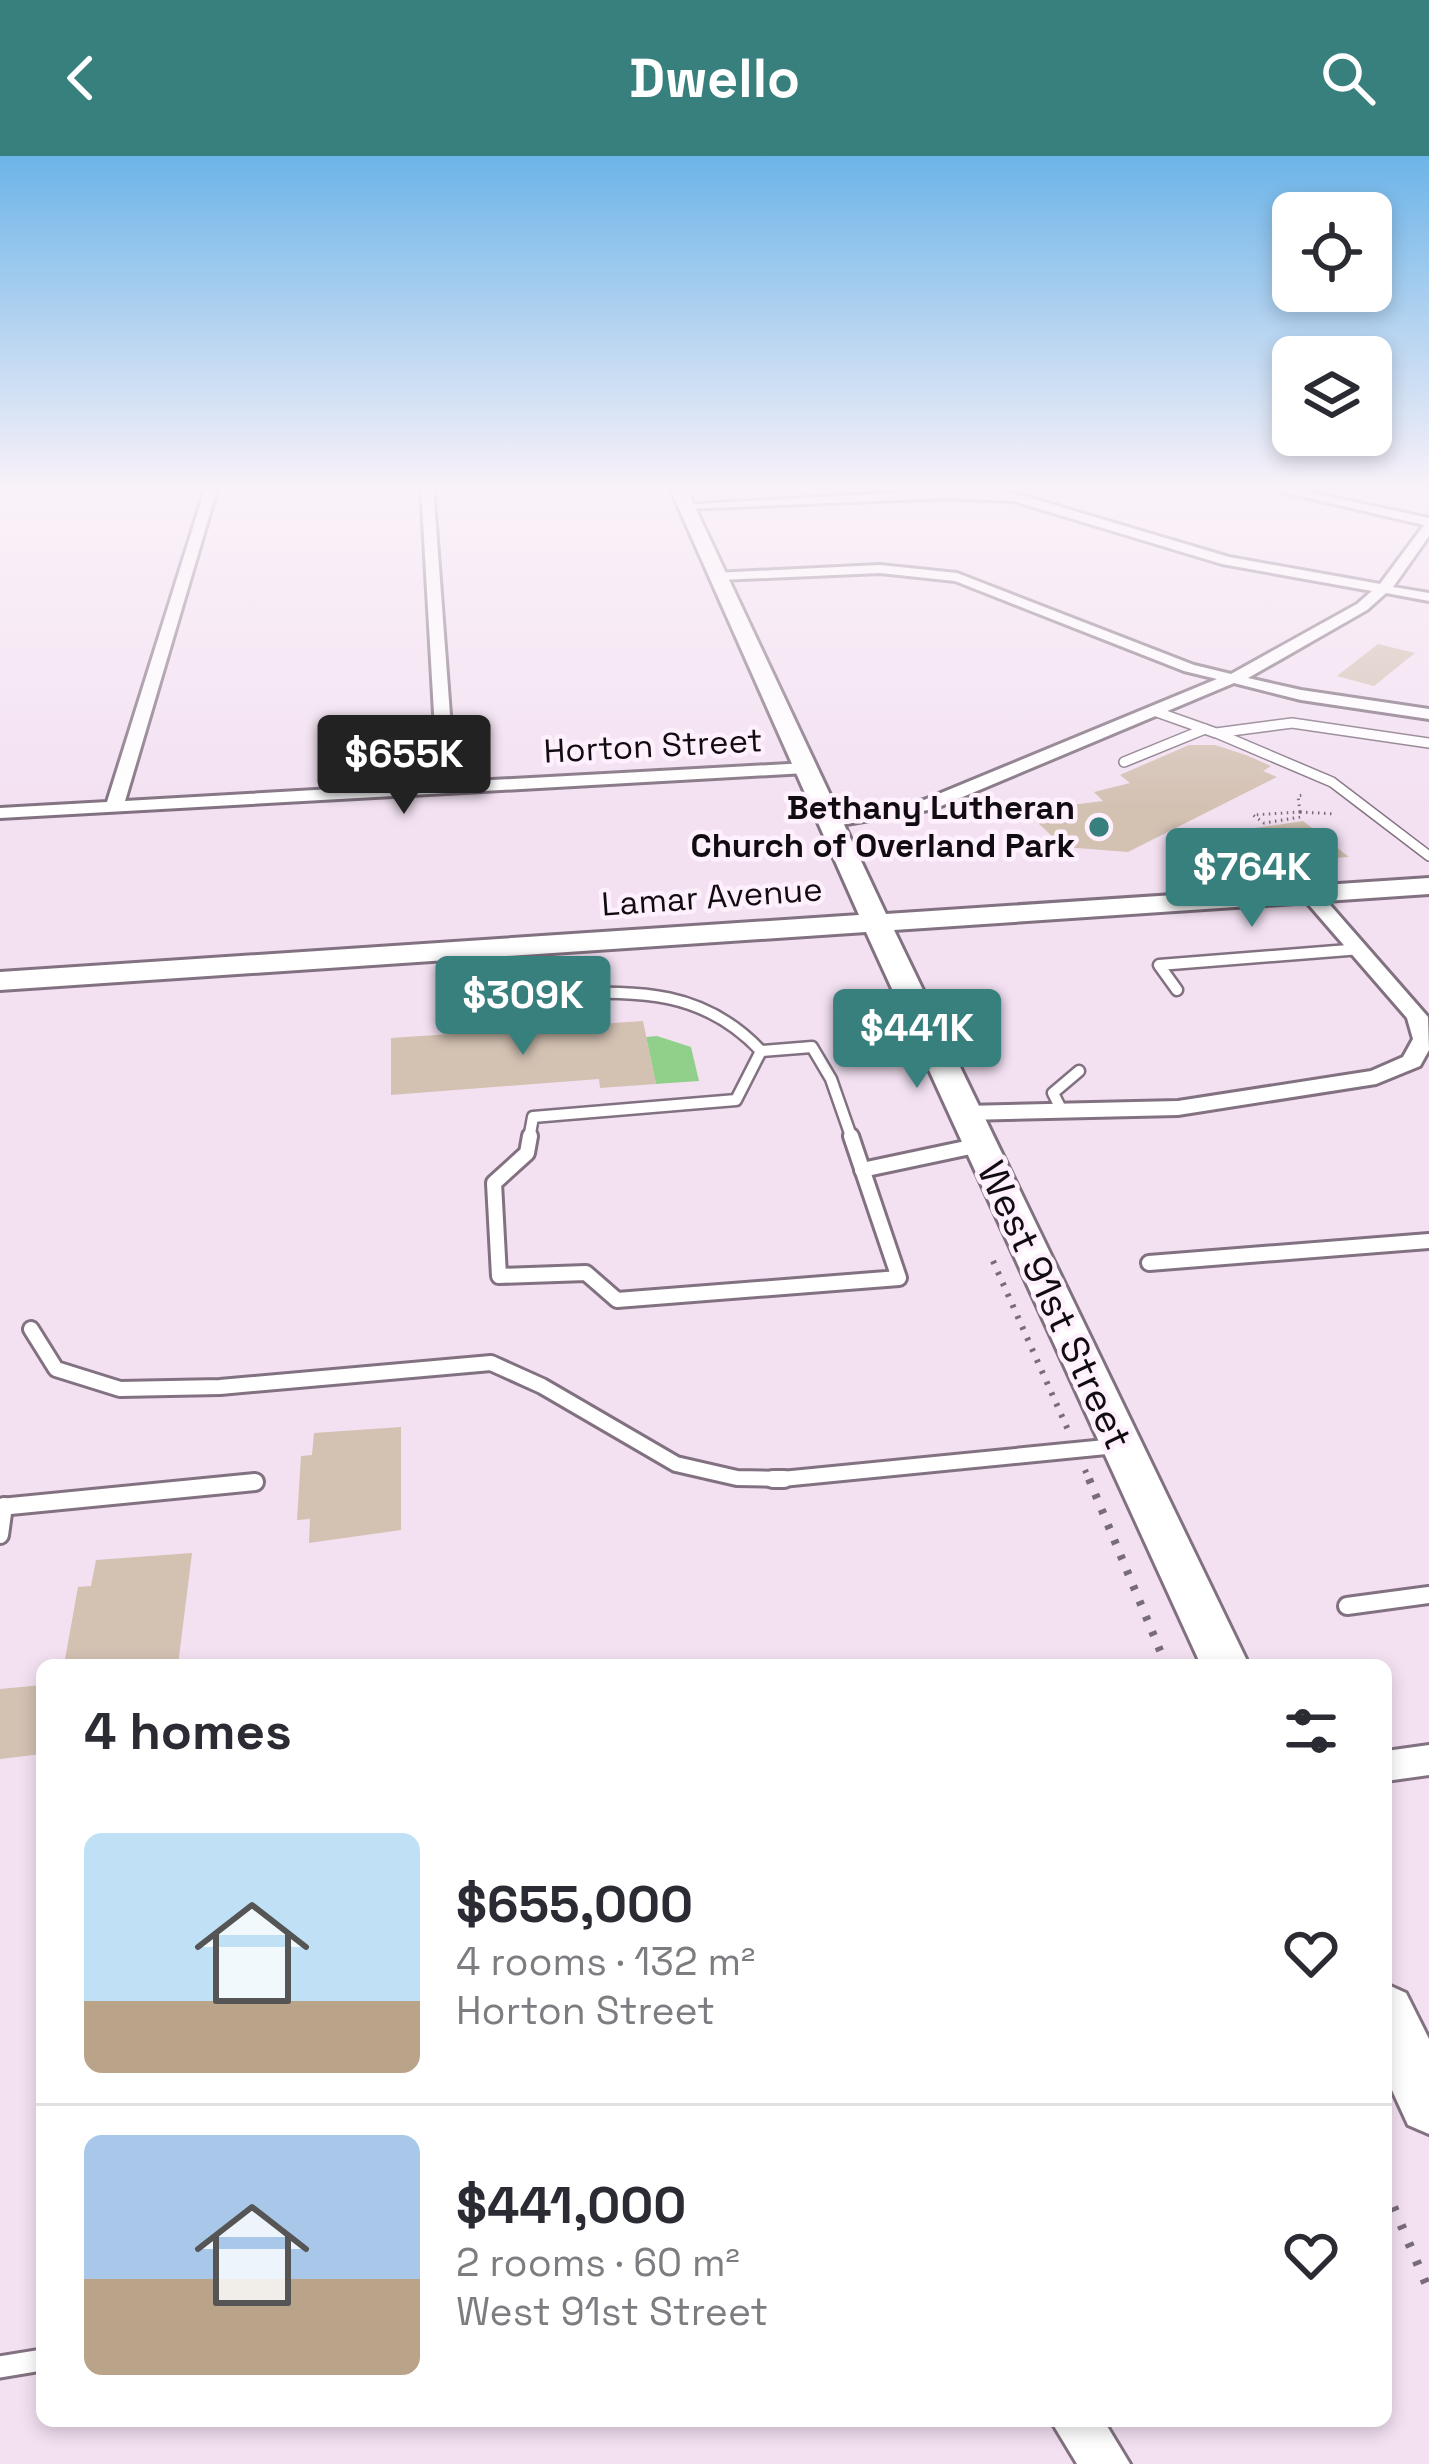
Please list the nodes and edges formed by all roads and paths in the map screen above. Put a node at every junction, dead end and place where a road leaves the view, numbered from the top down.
1 (179, 594) edge
2 (434, 594) edge
3 (727, 594) edge
4 (996, 594) edge
5 (1378, 594) edge
6 (1397, 594) edge
7 (1429, 597) edge
8 (1230, 678) junction
9 (1154, 711) junction
10 (1429, 714) edge
11 (1210, 731) junction
12 (1429, 743) edge
13 (1124, 762) dead end
14 (806, 768) junction
15 (447, 788) junction
16 (1311, 794) dead end
17 (114, 807) junction
18 (0, 813) edge
19 (1300, 813) junction
20 (1339, 814) dead end
21 (829, 822) junction
22 (1429, 856) edge
23 (1429, 886) edge
24 (1310, 894) junction
25 (876, 922) junction
26 (1361, 949) junction
27 (449, 951) junction
28 (0, 981) edge
29 (1177, 990) dead end
30 (1418, 1003) edge
31 (760, 1051) junction
32 (1078, 1071) dead end
33 (1061, 1109) junction
34 (965, 1113) junction
35 (980, 1145) junction
36 (862, 1170) junction
37 (1429, 1240) edge
38 (1149, 1263) dead end
39 (31, 1329) dead end
40 (1122, 1446) junction
41 (255, 1482) dead end
42 (2, 1506) edge
43 (0, 1535) edge
44 (1429, 1595) edge
45 (1347, 1606) dead end
46 (1222, 1659) edge
47 (1429, 1760) edge
48 (1392, 1765) edge
49 (1392, 2025) edge
50 (1429, 2104) edge
51 (1392, 2203) edge
52 (1429, 2291) edge
53 (36, 2361) edge
54 (0, 2366) edge
55 (1079, 2427) edge
56 (1106, 2464) edge

1 - 17 street
2 - 15 street
3 - 14 street, West 91st Street
4 - 8 street
5 - 8 street
6 - 7 street
8 - 9 street
8 - 10 street
9 - 11 lane
9 - 21 street
11 - 12 lane
11 - 13 lane
11 - 22 lane
14 - 15 street, Horton Street
14 - 21 street, West 91st Street
15 - 17 street, Horton Street
16 - 19 path
17 - 18 street, Horton Street
19 - 19 path
19 - 20 path
21 - 25 street, West 91st Street
23 - 24 street, Lamar Avenue
24 - 25 street, Lamar Avenue
24 - 26 street
25 - 27 street, Lamar Avenue
25 - 34 street, West 91st Street
26 - 29 lane
26 - 30 street
27 - 28 street, Lamar Avenue
27 - 31 lane
30 - 33 street
31 - 36 lane
31 - 36 lane
32 - 33 lane
33 - 34 street
34 - 35 street, West 91st Street
35 - 36 lane
35 - 40 street, West 91st Street
37 - 38 lane
39 - 40 lane
40 - 46 street, West 91st Street
41 - 42 lane
42 - 43 lane
44 - 45 lane
47 - 48 street
49 - 50 street
51 - 52 path
53 - 54 lane
55 - 56 street

